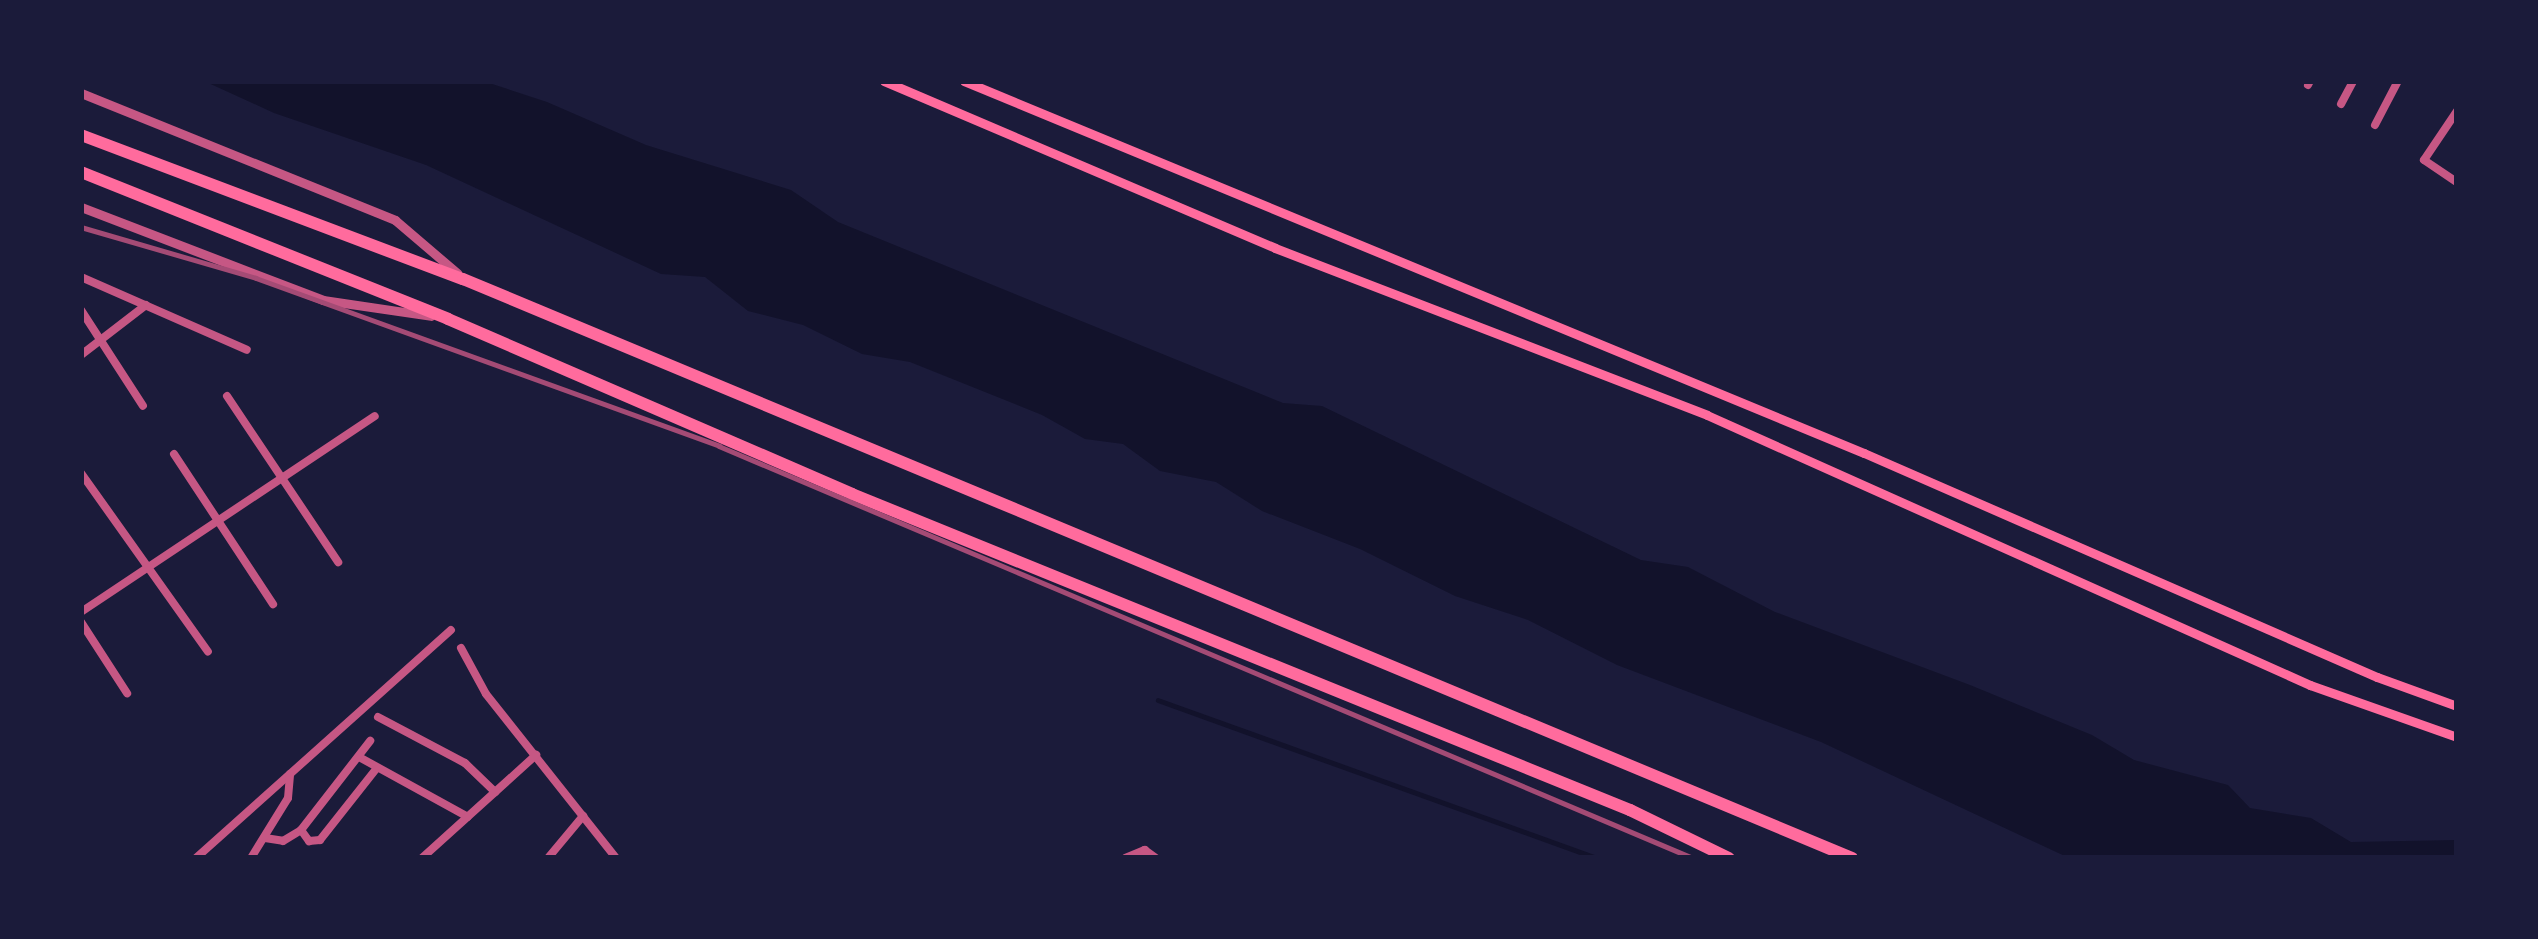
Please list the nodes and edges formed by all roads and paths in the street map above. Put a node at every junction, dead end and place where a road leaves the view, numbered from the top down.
1 (884, 81) edge
2 (964, 81) edge
3 (2353, 81) edge
4 (2398, 81) edge
5 (81, 93) edge
6 (2341, 104) dead end
7 (2457, 111) edge
8 (2375, 125) dead end
9 (81, 135) edge
10 (81, 172) edge
11 (2457, 182) edge
12 (81, 207) edge
13 (81, 277) edge
14 (464, 279) junction
15 (146, 305) junction
16 (81, 310) edge
17 (448, 319) junction
18 (99, 342) junction
19 (248, 350) dead end
20 (81, 355) edge
21 (227, 396) dead end
22 (143, 406) dead end
23 (376, 416) dead end
24 (174, 454) dead end
25 (81, 472) edge
26 (283, 478) junction
27 (85, 487) edge
28 (219, 520) junction
29 (338, 562) dead end
30 (150, 567) junction
31 (273, 604) dead end
32 (81, 612) edge
33 (81, 622) edge
34 (451, 630) dead end
35 (460, 648) dead end
36 (208, 652) dead end
37 (127, 693) dead end
38 (2457, 706) edge
39 (377, 716) dead end
40 (2457, 737) edge
41 (370, 741) dead end
42 (536, 754) junction
43 (359, 757) junction
44 (376, 769) junction
45 (290, 773) junction
46 (495, 792) junction
47 (583, 816) junction
48 (468, 817) junction
49 (301, 830) junction
50 (265, 838) junction
51 (196, 858) edge
52 (251, 858) edge
53 (422, 858) edge
54 (548, 858) edge
55 (616, 858) edge
56 (1125, 858) edge
57 (1155, 858) edge
58 (1730, 858) edge
59 (1852, 858) edge

1 - 40 main road
2 - 38 main road
3 - 6 street
4 - 8 street
5 - 14 street
7 - 11 street
9 - 14 highway
10 - 17 highway
12 - 17 street
13 - 15 street
14 - 59 highway
15 - 18 street
15 - 19 street
16 - 18 street
17 - 58 highway
18 - 20 street
18 - 22 street
21 - 26 street
23 - 26 street
24 - 28 street
25 - 27 street
26 - 28 street
26 - 29 street
27 - 30 street
28 - 30 street
28 - 31 street
30 - 32 street
30 - 36 street
33 - 37 street
34 - 45 street
35 - 42 street
39 - 46 street
41 - 43 street
42 - 46 street
42 - 47 street
43 - 44 street
43 - 49 street
44 - 48 street
44 - 49 street
45 - 50 street
45 - 51 street
46 - 48 street
47 - 54 street
47 - 55 street
48 - 53 street
49 - 50 street
50 - 52 street
56 - 57 street

